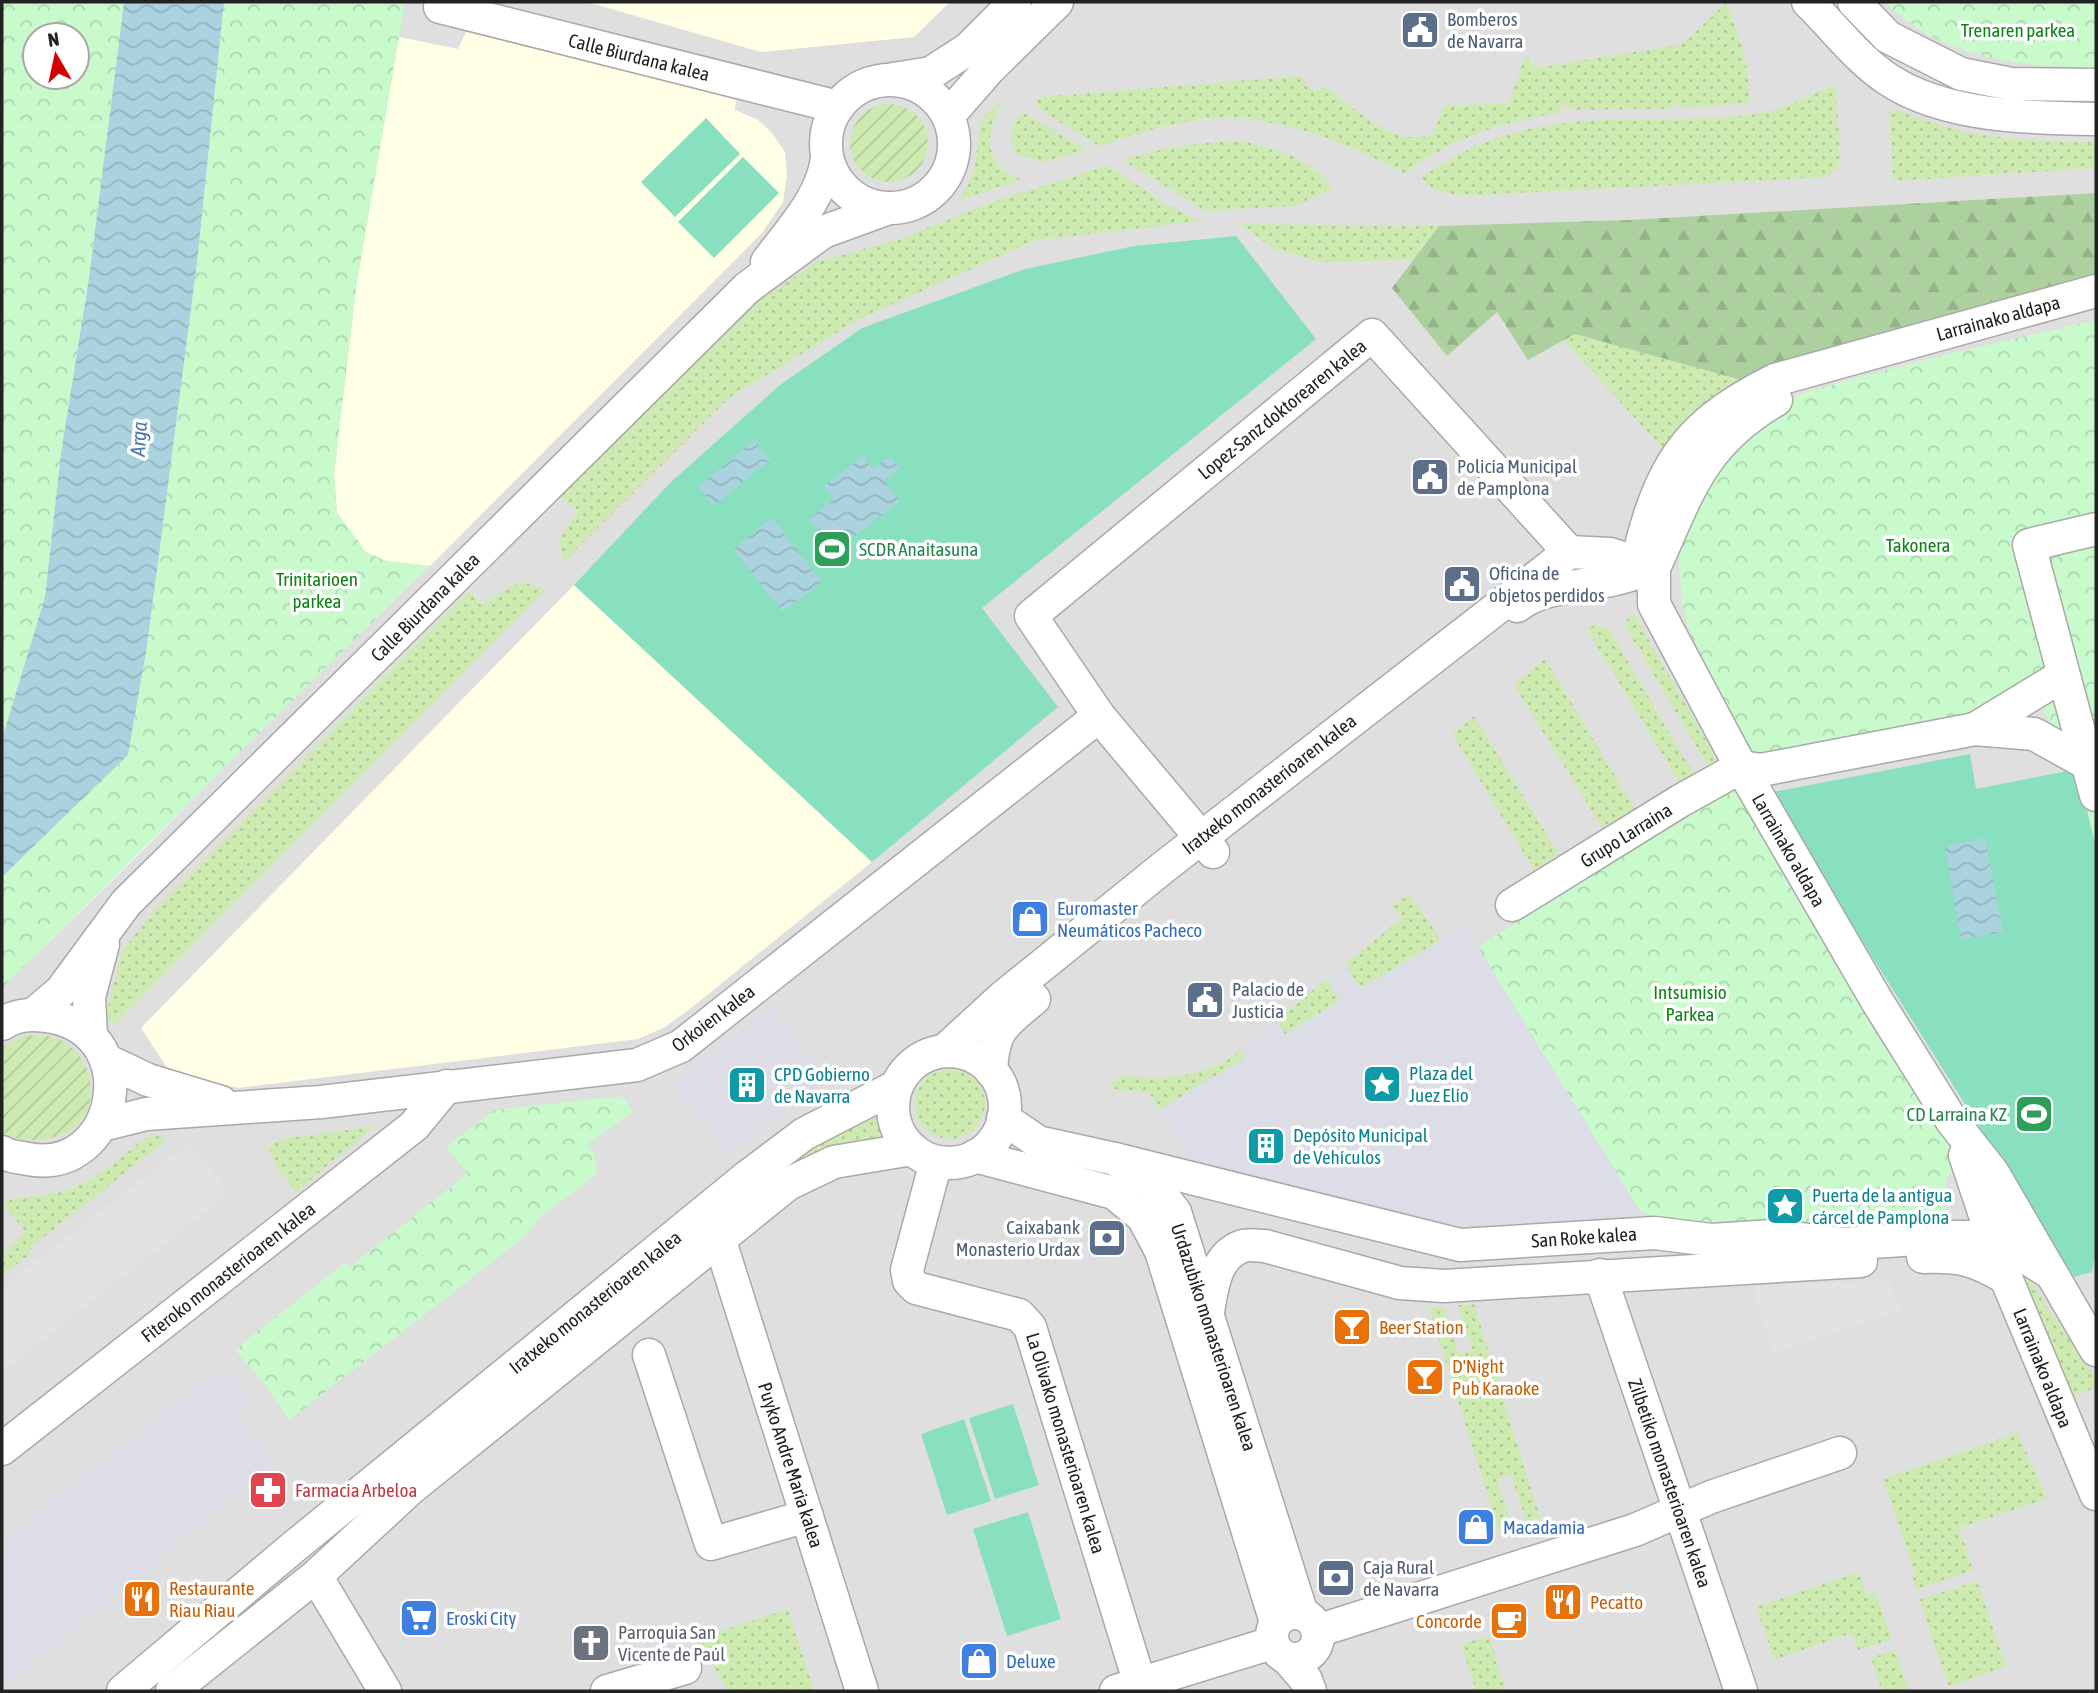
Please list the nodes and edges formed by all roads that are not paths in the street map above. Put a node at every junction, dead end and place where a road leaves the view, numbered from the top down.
1 (1015, 2) edge
2 (1057, 2) edge
3 (1808, 2) edge
4 (1854, 2) edge
5 (440, 7) dead end
6 (884, 81) junction
7 (2096, 85) edge
8 (838, 107) junction
9 (948, 116) junction
10 (2096, 119) edge
11 (827, 158) junction
12 (886, 209) junction
13 (747, 288) junction
14 (2096, 291) edge
15 (2096, 307) edge
16 (2096, 529) edge
17 (1569, 552) junction
18 (1648, 555) junction
19 (1610, 567) junction
20 (1654, 604) junction
21 (2062, 676) junction
22 (1099, 716) junction
23 (1975, 729) junction
24 (2088, 764) junction
25 (1741, 767) junction
26 (2096, 795) edge
27 (1207, 845) junction
28 (1512, 905) dead end
29 (107, 929) junction
30 (11, 1019) edge
31 (99, 1048) junction
32 (944, 1051) junction
33 (991, 1071) junction
34 (447, 1086) junction
35 (897, 1086) junction
36 (240, 1108) junction
37 (1003, 1118) junction
38 (1952, 1121) junction
39 (102, 1125) junction
40 (3, 1155) edge
41 (924, 1155) junction
42 (975, 1156) junction
43 (1115, 1158) junction
44 (1993, 1237) junction
45 (719, 1238) junction
46 (1600, 1275) junction
47 (2053, 1275) junction
48 (2007, 1278) junction
49 (1208, 1312) junction
50 (2091, 1318) edge
51 (2096, 1350) edge
52 (649, 1354) dead end
53 (2, 1450) edge
54 (1840, 1453) dead end
55 (2096, 1494) edge
56 (1678, 1510) junction
57 (807, 1516) junction
58 (306, 1537) junction
59 (277, 1561) junction
60 (315, 1576) junction
61 (1298, 1649) edge
62 (685, 1668) dead end
63 (1128, 1687) edge
64 (123, 1691) edge
65 (172, 1691) edge
66 (386, 1691) edge
67 (607, 1691) edge
68 (862, 1691) edge
69 (1741, 1691) edge

1 - 6 street
2 - 9 street
3 - 10 street
4 - 7 street
5 - 8 street, Calle Biurdana kalea
6 - 8 street
6 - 9 street
8 - 11 street
9 - 12 street
11 - 12 street
11 - 13 street, Calle Biurdana kalea
12 - 13 street, Calle Biurdana kalea
13 - 29 street, Calle Biurdana kalea
14 - 18 street, Larrainako aldapa
15 - 18 street, Larrainako aldapa
16 - 21 street
17 - 19 street, Iratxeko monasterioaren kalea
17 - 22 street, Lopez-Sanz doktorearen kalea
17 - 27 street, Iratxeko monasterioaren kalea
18 - 19 street, Iratxeko monasterioaren kalea
18 - 20 street, Larrainako aldapa
19 - 20 street, Iratxeko monasterioaren kalea
19 - 27 street, Iratxeko monasterioaren kalea
20 - 25 street, Larrainako aldapa
21 - 23 street
21 - 24 street
22 - 27 street
22 - 34 street, Orkoien kalea
23 - 24 street
23 - 25 street
24 - 26 street
25 - 28 street, Grupo Larraina
25 - 38 street, Larrainako aldapa
27 - 32 street, Iratxeko monasterioaren kalea
27 - 33 street, Iratxeko monasterioaren kalea
29 - 30 street, Calle Biurdana kalea
29 - 31 street, Calle Biurdana kalea
30 - 31 street, Orkoien kalea
31 - 36 street, Orkoien kalea
31 - 39 street, Calle Biurdana kalea
32 - 33 street
32 - 35 street
33 - 37 street
34 - 36 street, Orkoien kalea
34 - 53 street, Fiteroko monasterioaren kalea
35 - 41 street
35 - 58 street, Iratxeko monasterioaren kalea
36 - 39 street, Orkoien kalea
37 - 42 street
37 - 43 street, Urdazubiko monasterioaren kalea
38 - 44 street, Larrainako aldapa
38 - 47 street, Larrainako aldapa
39 - 40 street
41 - 42 street
41 - 45 street, Iratxeko monasterioaren kalea
41 - 63 street, La Olivako monasterioaren kalea
42 - 61 street, Urdazubiko monasterioaren kalea
43 - 44 street, San Roke kalea
43 - 49 street, Urdazubiko monasterioaren kalea
44 - 47 street
44 - 48 street, Larrainako aldapa
45 - 57 street, Puyko Andre Maria kalea
45 - 60 street, Iratxeko monasterioaren kalea
46 - 48 street, San Roke kalea
46 - 49 street, San Roke kalea
46 - 56 street, Zilbetiko monasterioaren kalea
47 - 50 street, Larrainako aldapa
48 - 55 street, Larrainako aldapa
49 - 61 street, Urdazubiko monasterioaren kalea
50 - 51 street, Larrainako aldapa
52 - 57 street
54 - 56 street, La Olivako monasterioaren kalea
56 - 61 street, La Olivako monasterioaren kalea
56 - 69 street, Zilbetiko monasterioaren kalea
57 - 68 street, Puyko Andre Maria kalea
58 - 59 street, Iratxeko monasterioaren kalea
58 - 60 street
59 - 60 street
59 - 64 street, Iratxeko monasterioaren kalea
60 - 65 street, Iratxeko monasterioaren kalea
60 - 66 street
61 - 63 street, La Olivako monasterioaren kalea
62 - 67 street

